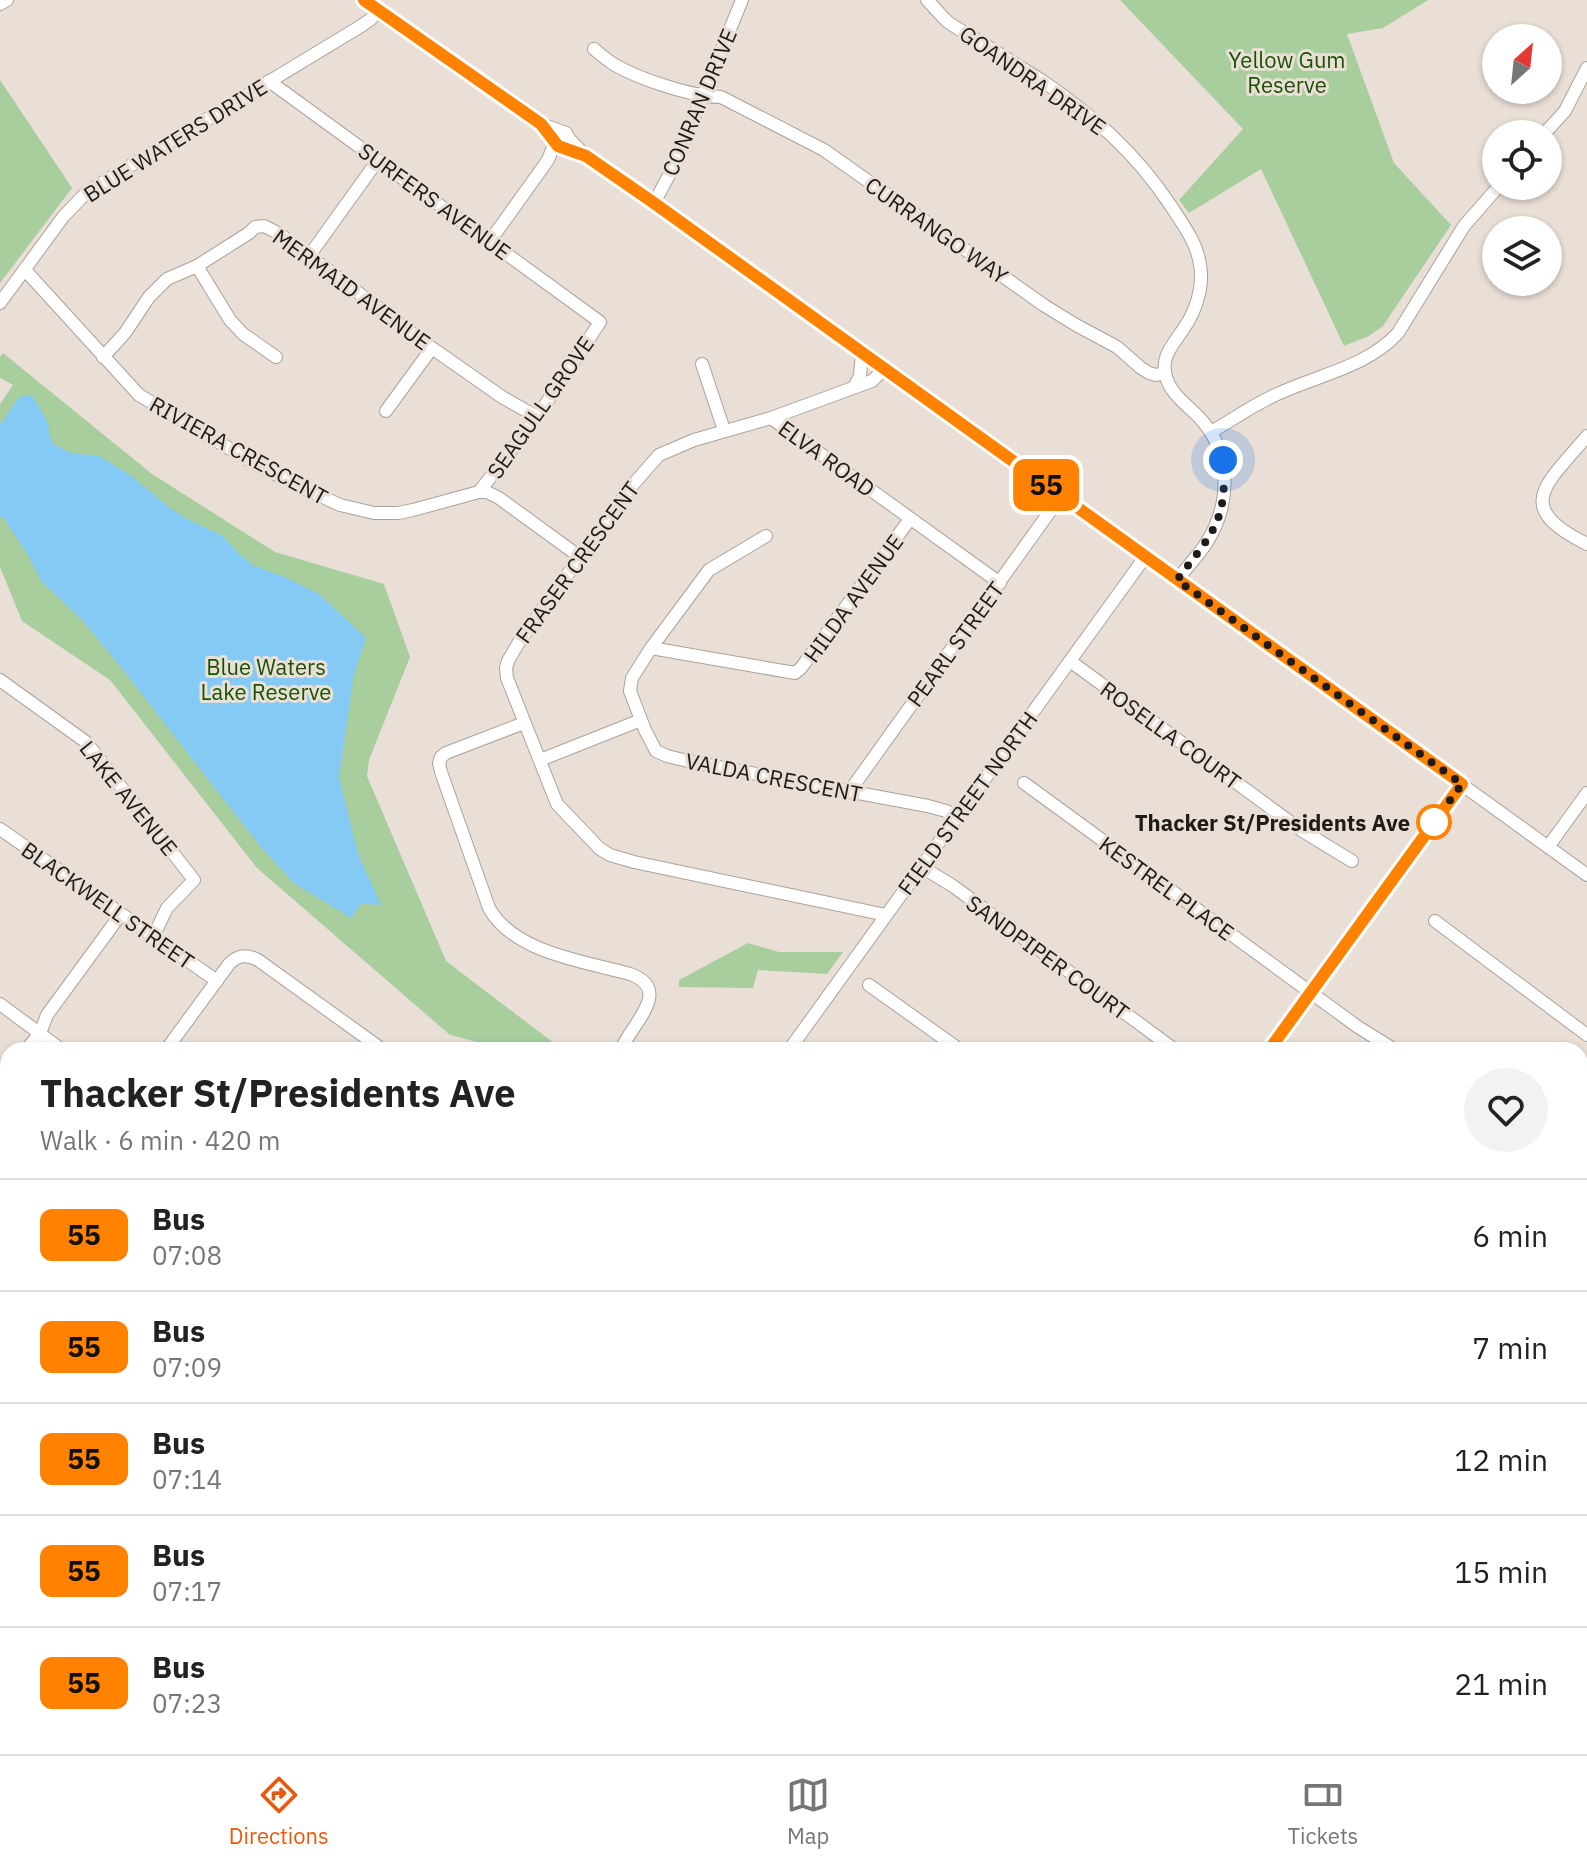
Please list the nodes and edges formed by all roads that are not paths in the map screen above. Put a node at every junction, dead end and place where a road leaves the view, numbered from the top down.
1 (7, 0) edge
2 (365, 0) edge
3 (742, 0) edge
4 (927, 0) edge
5 (0, 4) edge
6 (378, 10) junction
7 (594, 49) dead end
8 (1587, 68) edge
9 (269, 81) junction
10 (703, 97) junction
11 (1557, 120) edge
12 (561, 141) junction
13 (378, 160) junction
14 (1487, 200) edge
15 (654, 203) junction
16 (490, 241) junction
17 (309, 256) junction
18 (197, 266) junction
19 (25, 270) junction
20 (0, 303) edge
21 (600, 322) joint
22 (432, 348) junction
23 (862, 352) junction
24 (103, 357) junction
25 (276, 357) dead end
26 (702, 364) dead end
27 (885, 368) junction
28 (1165, 373) junction
29 (854, 387) junction
30 (386, 411) dead end
31 (537, 417) junction
32 (771, 418) junction
33 (724, 430) junction
34 (1211, 432) junction
35 (1587, 436) edge
36 (479, 492) junction
37 (1061, 496) junction
38 (910, 519) junction
39 (766, 536) dead end
40 (1587, 544) edge
41 (580, 557) junction
42 (1145, 557) junction
43 (1177, 580) junction
44 (1000, 583) junction
45 (651, 648) junction
46 (1070, 661) junction
47 (0, 680) edge
48 (641, 720) junction
49 (524, 723) junction
50 (540, 760) junction
51 (1024, 783) dead end
52 (1462, 784) junction
53 (849, 792) junction
54 (1587, 793) edge
55 (957, 816) junction
56 (2, 836) edge
57 (1548, 847) junction
58 (1352, 861) dead end
59 (920, 866) junction
60 (1587, 875) edge
61 (121, 914) junction
62 (886, 915) junction
63 (1435, 921) dead end
64 (153, 937) junction
65 (217, 981) junction
66 (869, 985) dead end
67 (1310, 993) junction
68 (0, 1004) edge
69 (40, 1033) junction
70 (1587, 1035) edge
71 (33, 1042) edge
72 (52, 1042) edge
73 (172, 1042) edge
74 (372, 1042) edge
75 (626, 1042) edge
76 (795, 1042) edge
77 (949, 1042) edge
78 (1164, 1042) edge
79 (1274, 1042) edge
80 (1382, 1042) edge

1 - 5 street
2 - 6 street
3 - 10 street, CONRAN DRIVE
4 - 28 street, GOANDRA DRIVE
6 - 9 street, BLUE WATERS DRIVE
6 - 12 street
7 - 10 street, CURRANGO WAY
8 - 11 street
9 - 13 street, SURFERS AVENUE
9 - 19 street, BLUE WATERS DRIVE
10 - 15 street, CONRAN DRIVE
10 - 28 street, CURRANGO WAY
12 - 15 street
12 - 16 street
13 - 16 street, SURFERS AVENUE
13 - 17 street
14 - 34 street
15 - 23 street
16 - 21 street, SURFERS AVENUE
17 - 18 street, MERMAID AVENUE
17 - 22 street, MERMAID AVENUE
18 - 24 street, MERMAID AVENUE
18 - 25 street
19 - 20 street, BLUE WATERS DRIVE
19 - 24 street, RIVIERA CRESCENT
21 - 31 street, SEAGULL GROVE
22 - 30 street
22 - 31 street, MERMAID AVENUE
23 - 27 street
23 - 29 street
24 - 36 street, RIVIERA CRESCENT
26 - 33 street
27 - 29 street, FRASER CRESCENT
27 - 37 street
28 - 34 street
29 - 32 street, FRASER CRESCENT
31 - 36 street, SEAGULL GROVE
32 - 33 street, FRASER CRESCENT
32 - 38 street, ELVA ROAD
33 - 41 street, FRASER CRESCENT
34 - 43 street
35 - 40 street
36 - 41 street
37 - 42 street
37 - 44 street, PEARL STREET
38 - 44 street, ELVA ROAD
38 - 45 street, HILDA AVENUE
39 - 45 street, VALDA CRESCENT
41 - 49 street, FRASER CRESCENT
42 - 43 street
42 - 46 street, FIELD STREET NORTH
43 - 52 street
44 - 53 street, PEARL STREET
45 - 48 street, VALDA CRESCENT
46 - 55 street, FIELD STREET NORTH
46 - 58 street, ROSELLA COURT
47 - 64 street, LAKE AVENUE
48 - 50 street
48 - 53 street, VALDA CRESCENT
49 - 50 street, FRASER CRESCENT
49 - 75 street
50 - 62 street, FRASER CRESCENT
51 - 67 street, KESTREL PLACE
52 - 57 street
52 - 67 street
53 - 55 street, VALDA CRESCENT
54 - 57 street
55 - 59 street, FIELD STREET NORTH
56 - 61 street, BLACKWELL STREET
57 - 60 street
59 - 62 street, FIELD STREET NORTH
59 - 78 street, SANDPIPER COURT
61 - 64 street, BLACKWELL STREET
61 - 69 street
62 - 76 street, FIELD STREET NORTH
63 - 70 street
64 - 65 street, BLACKWELL STREET
65 - 73 street
65 - 74 street
66 - 77 street
67 - 79 street
67 - 80 street, KESTREL PLACE
68 - 69 street
69 - 71 street
69 - 72 street

